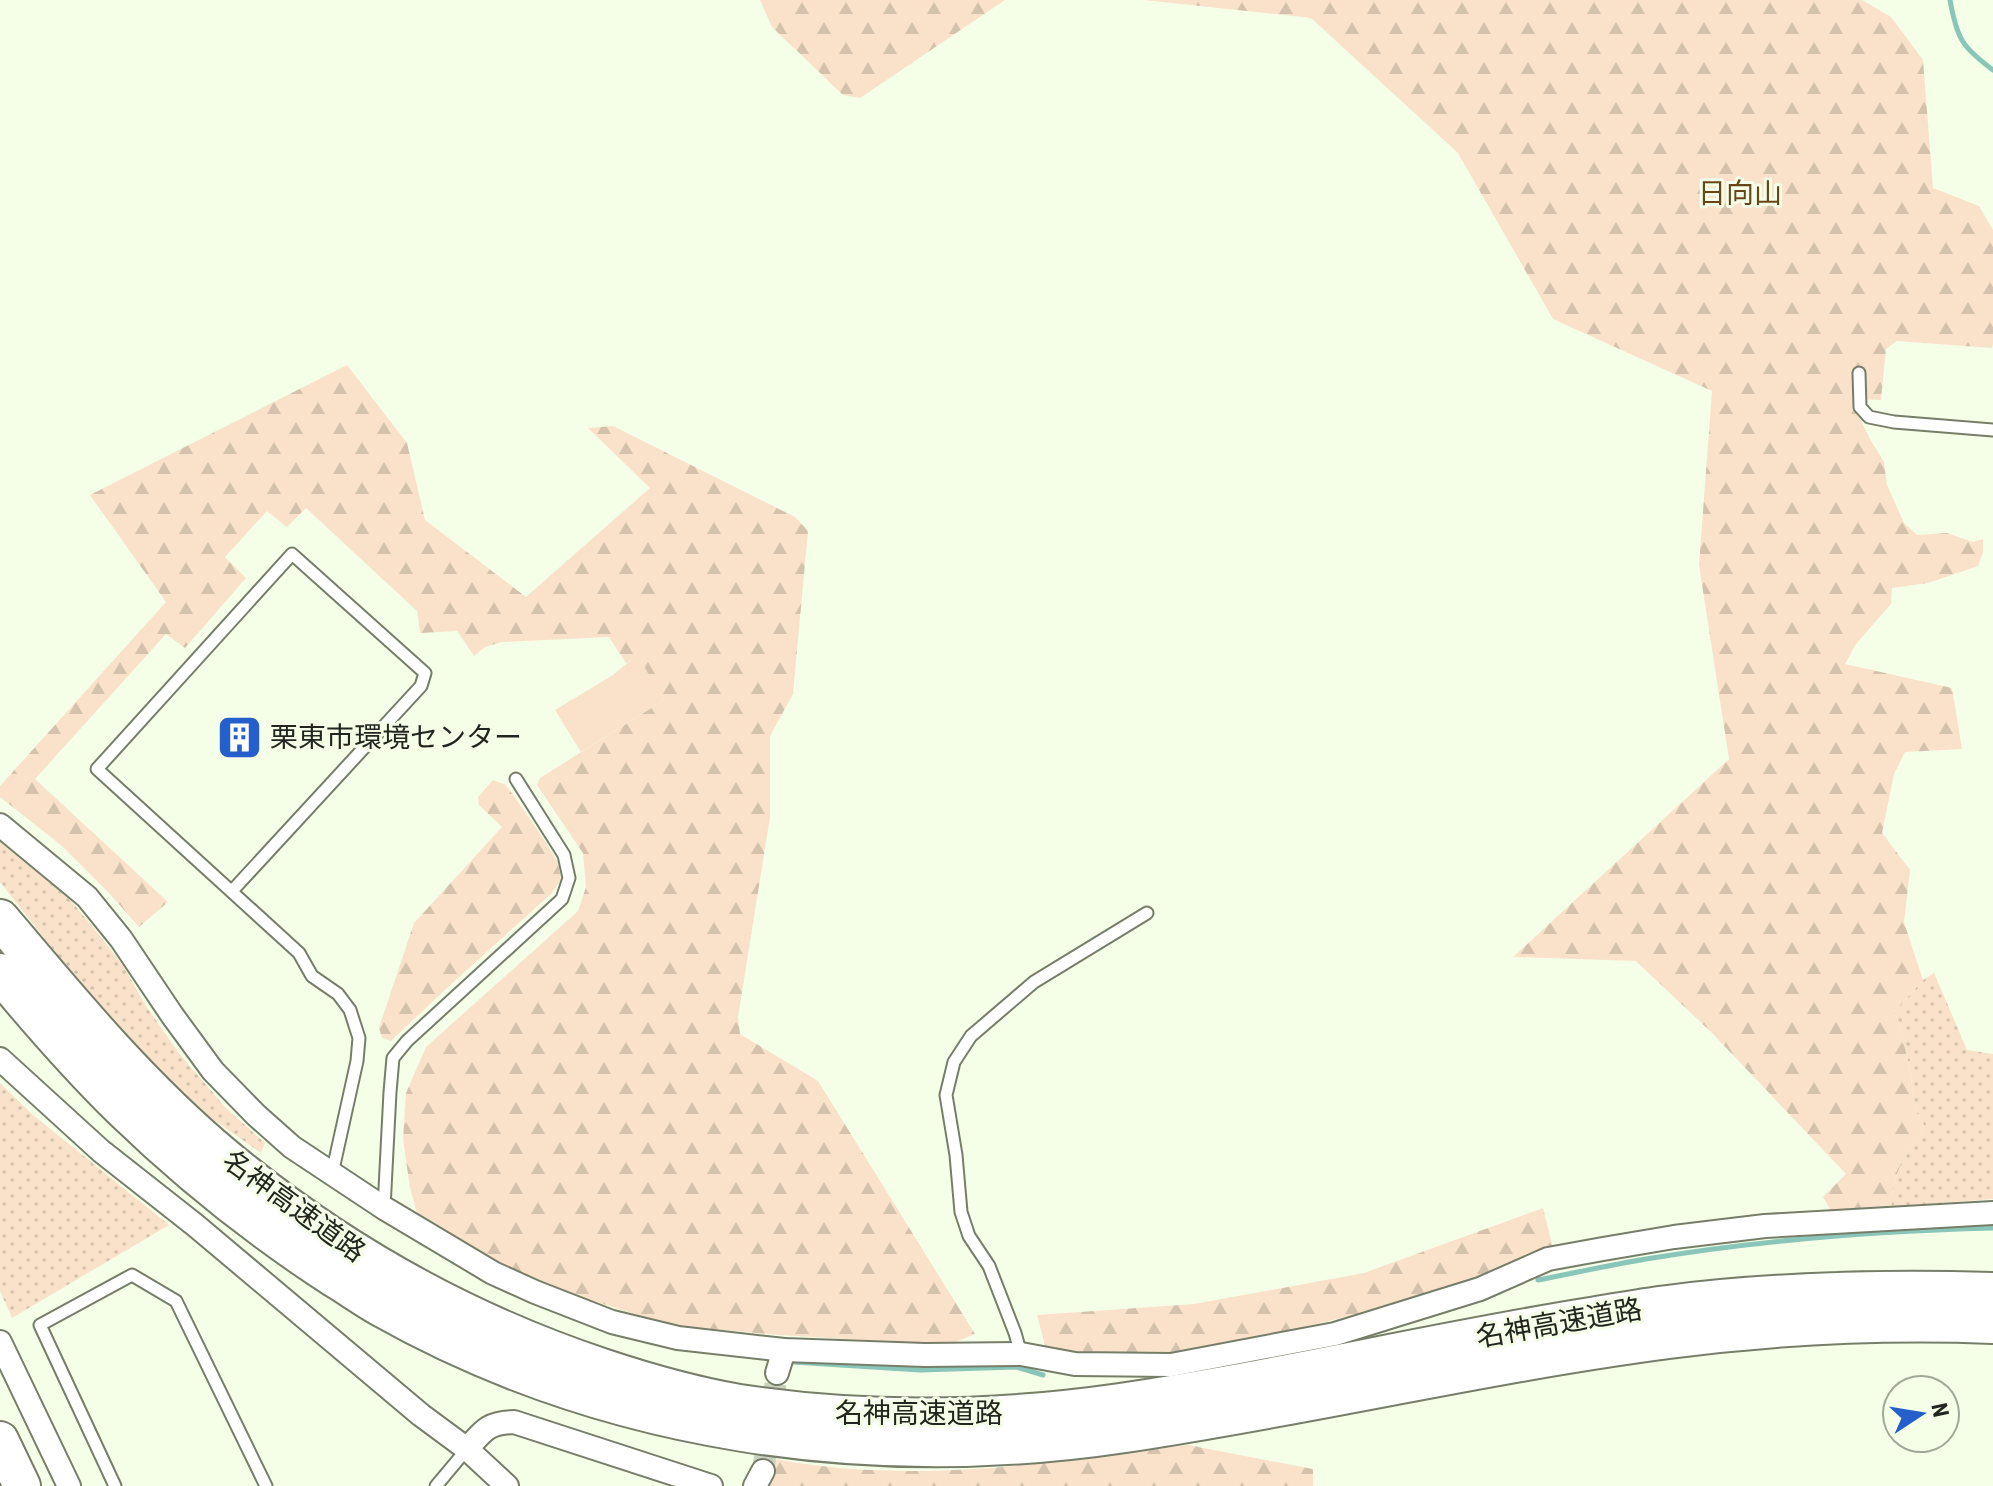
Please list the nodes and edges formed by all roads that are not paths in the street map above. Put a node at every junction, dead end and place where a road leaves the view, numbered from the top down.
1 (1859, 373) dead end
2 (1993, 430) edge
3 (516, 779) dead end
4 (0, 825) edge
5 (232, 891) junction
6 (1147, 913) dead end
7 (0, 919) edge
8 (0, 973) edge
9 (0, 1059) edge
10 (332, 1175) junction
11 (384, 1208) junction
12 (1993, 1213) edge
13 (1993, 1292) edge
14 (1993, 1324) edge
15 (0, 1342) edge
16 (784, 1350) junction
17 (1021, 1354) junction
18 (777, 1373) tunnel mouth
19 (0, 1440) edge
20 (467, 1449) junction
21 (22, 1486) edge
22 (69, 1486) edge
23 (115, 1486) edge
24 (266, 1486) edge
25 (436, 1486) edge
26 (507, 1486) edge
27 (711, 1486) edge

1 - 2 lane
3 - 11 lane
4 - 10 street
5 - 5 lane
5 - 10 lane
6 - 17 lane
7 - 13 highway, 名神高速道路
8 - 14 highway, 名神高速道路
9 - 20 street
10 - 11 street
11 - 16 street
12 - 17 street
15 - 22 street
16 - 17 street
16 - 18 street
19 - 21 highway
20 - 25 lane
20 - 26 street
20 - 27 street
23 - 24 lane

